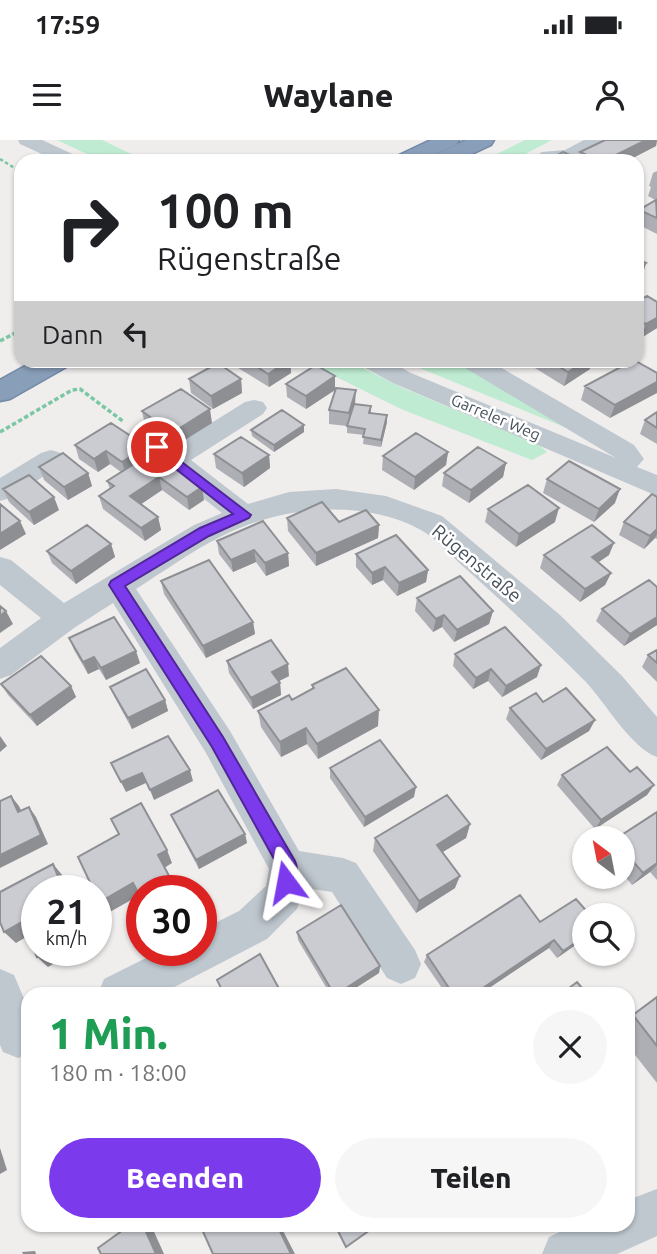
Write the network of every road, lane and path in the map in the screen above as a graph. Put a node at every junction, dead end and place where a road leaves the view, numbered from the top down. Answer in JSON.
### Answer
{"nodes":[{"id":1,"x":27,"y":140,"type":"edge"},
{"id":2,"x":448,"y":140,"type":"edge"},
{"id":3,"x":483,"y":140,"type":"edge"},
{"id":4,"x":598,"y":140,"type":"edge"},
{"id":5,"x":57,"y":154,"type":"edge"},
{"id":6,"x":419,"y":154,"type":"edge"},
{"id":7,"x":454,"y":154,"type":"edge"},
{"id":8,"x":571,"y":154,"type":"edge"},
{"id":9,"x":44,"y":368,"type":"edge"},
{"id":10,"x":384,"y":368,"type":"edge"},
{"id":11,"x":483,"y":368,"type":"edge"},
{"id":12,"x":0,"y":392,"type":"edge"},
{"id":13,"x":254,"y":408,"type":"dead end"},
{"id":14,"x":0,"y":432,"type":"edge"},
{"id":15,"x":141,"y":436,"type":"joint"},
{"id":16,"x":51,"y":458,"type":"edge"},
{"id":17,"x":173,"y":460,"type":"junction"},
{"id":18,"x":624,"y":471,"type":"junction"},
{"id":19,"x":657,"y":486,"type":"edge"},
{"id":20,"x":0,"y":491,"type":"edge"},
{"id":21,"x":244,"y":515,"type":"junction"},
{"id":22,"x":0,"y":568,"type":"edge"},
{"id":23,"x":117,"y":585,"type":"junction"},
{"id":24,"x":63,"y":619,"type":"junction"},
{"id":25,"x":0,"y":666,"type":"edge"},
{"id":26,"x":657,"y":742,"type":"edge"},
{"id":27,"x":288,"y":867,"type":"junction"},
{"id":28,"x":401,"y":964,"type":"dead end"},
{"id":29,"x":133,"y":987,"type":"edge"},
{"id":30,"x":0,"y":989,"type":"edge"},
{"id":31,"x":15,"y":1038,"type":"edge"},
{"id":32,"x":657,"y":1212,"type":"edge"},
{"id":33,"x":635,"y":1221,"type":"edge"},
{"id":34,"x":611,"y":1232,"type":"edge"},
{"id":35,"x":566,"y":1254,"type":"edge"}],
"edges":[{"from":1,"to":5,"type":"street"},
{"from":2,"to":6,"type":"highway"},
{"from":3,"to":7,"type":"highway"},
{"from":4,"to":8,"type":"street"},
{"from":9,"to":12,"type":"highway"},
{"from":10,"to":18,"type":"street","name":"Garreler Weg"},
{"from":11,"to":18,"type":"street","name":"Garreler Weg"},
{"from":13,"to":17,"type":"street"},
{"from":14,"to":15,"type":"path"},
{"from":15,"to":17,"type":"street"},
{"from":16,"to":20,"type":"street"},
{"from":17,"to":21,"type":"street"},
{"from":18,"to":19,"type":"street","name":"Garreler Weg"},
{"from":21,"to":23,"type":"street","name":"Rügenstraße"},
{"from":21,"to":26,"type":"street","name":"Rügenstraße"},
{"from":22,"to":24,"type":"street"},
{"from":23,"to":24,"type":"street","name":"Rügenstraße"},
{"from":23,"to":27,"type":"street"},
{"from":24,"to":25,"type":"street","name":"Rügenstraße"},
{"from":27,"to":28,"type":"street"},
{"from":27,"to":29,"type":"street"},
{"from":30,"to":31,"type":"street"},
{"from":32,"to":33,"type":"street"},
{"from":34,"to":35,"type":"street"}]}
